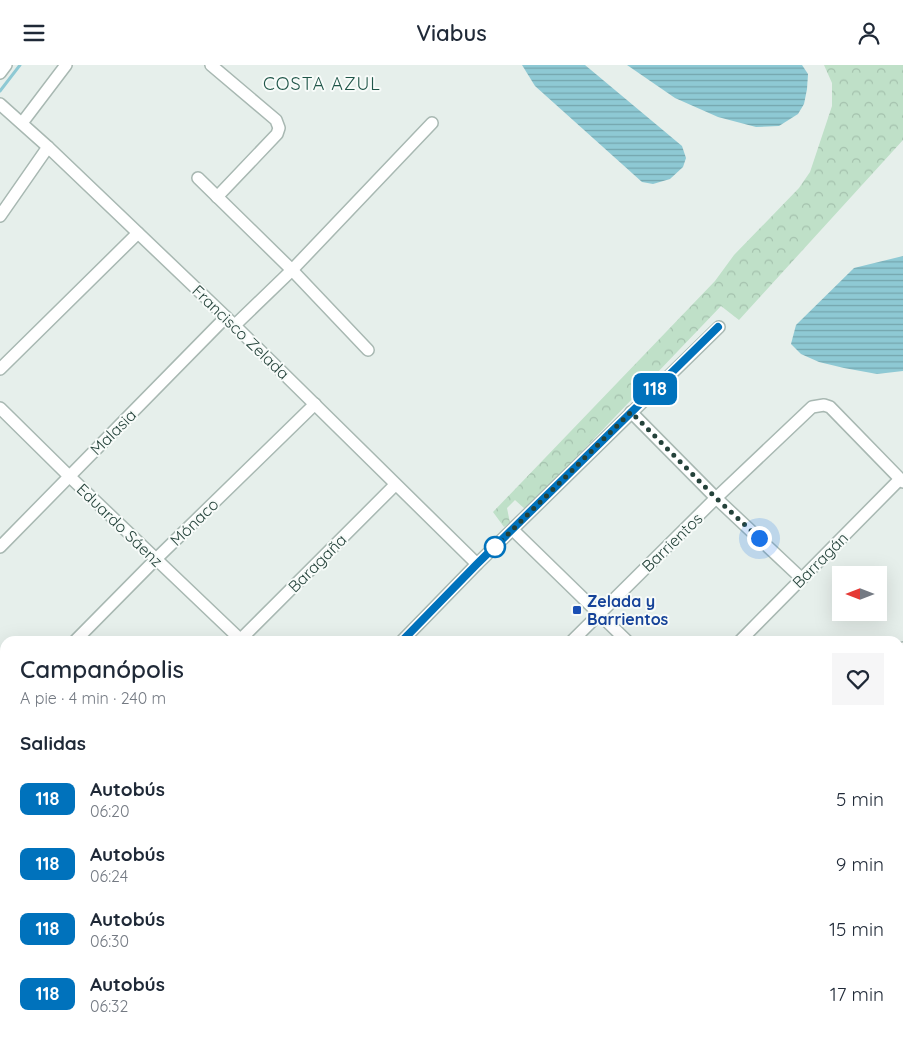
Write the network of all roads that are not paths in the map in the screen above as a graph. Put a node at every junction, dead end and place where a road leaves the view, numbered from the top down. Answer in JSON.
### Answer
{"nodes":[{"id":1,"x":6,"y":65,"type":"edge"},
{"id":2,"x":66,"y":65,"type":"edge"},
{"id":3,"x":211,"y":65,"type":"edge"},
{"id":4,"x":0,"y":73,"type":"edge"},
{"id":5,"x":0,"y":104,"type":"edge"},
{"id":6,"x":22,"y":123,"type":"junction"},
{"id":7,"x":432,"y":123,"type":"dead end"},
{"id":8,"x":48,"y":147,"type":"junction"},
{"id":9,"x":198,"y":177,"type":"dead end"},
{"id":10,"x":217,"y":197,"type":"junction"},
{"id":11,"x":0,"y":216,"type":"edge"},
{"id":12,"x":138,"y":233,"type":"junction"},
{"id":13,"x":292,"y":270,"type":"junction"},
{"id":14,"x":226,"y":317,"type":"junction"},
{"id":15,"x":235,"y":325,"type":"junction"},
{"id":16,"x":718,"y":327,"type":"dead end"},
{"id":17,"x":368,"y":350,"type":"dead end"},
{"id":18,"x":0,"y":369,"type":"edge"},
{"id":19,"x":315,"y":403,"type":"junction"},
{"id":20,"x":0,"y":407,"type":"edge"},
{"id":21,"x":631,"y":412,"type":"junction"},
{"id":22,"x":69,"y":477,"type":"junction"},
{"id":23,"x":902,"y":480,"type":"edge"},
{"id":24,"x":395,"y":485,"type":"junction"},
{"id":25,"x":716,"y":498,"type":"junction"},
{"id":26,"x":512,"y":530,"type":"junction"},
{"id":27,"x":0,"y":547,"type":"edge"},
{"id":28,"x":156,"y":559,"type":"junction"},
{"id":29,"x":477,"y":564,"type":"junction"},
{"id":30,"x":801,"y":578,"type":"junction"},
{"id":31,"x":598,"y":614,"type":"junction"},
{"id":32,"x":80,"y":636,"type":"edge"},
{"id":33,"x":235,"y":636,"type":"edge"},
{"id":34,"x":245,"y":636,"type":"edge"},
{"id":35,"x":407,"y":636,"type":"edge"},
{"id":36,"x":577,"y":636,"type":"edge"},
{"id":37,"x":622,"y":636,"type":"edge"},
{"id":38,"x":745,"y":636,"type":"edge"}],
"edges":[{"from":1,"to":4,"type":"street"},
{"from":2,"to":6,"type":"street"},
{"from":3,"to":10,"type":"street"},
{"from":5,"to":6,"type":"street","name":"Francisco Zelada"},
{"from":6,"to":8,"type":"street","name":"Francisco Zelada"},
{"from":7,"to":13,"type":"street"},
{"from":8,"to":11,"type":"street"},
{"from":8,"to":12,"type":"street","name":"Francisco Zelada"},
{"from":9,"to":10,"type":"street"},
{"from":10,"to":13,"type":"street"},
{"from":12,"to":14,"type":"street","name":"Francisco Zelada"},
{"from":12,"to":18,"type":"street"},
{"from":13,"to":15,"type":"street"},
{"from":13,"to":17,"type":"street"},
{"from":14,"to":15,"type":"street","name":"Francisco Zelada"},
{"from":14,"to":22,"type":"street","name":"Malasia"},
{"from":15,"to":19,"type":"street","name":"Francisco Zelada"},
{"from":16,"to":21,"type":"street"},
{"from":19,"to":24,"type":"street","name":"Francisco Zelada"},
{"from":19,"to":28,"type":"street","name":"Mónaco"},
{"from":20,"to":22,"type":"street","name":"Eduardo Sáenz"},
{"from":21,"to":25,"type":"street"},
{"from":21,"to":26,"type":"street"},
{"from":22,"to":27,"type":"street","name":"Malasia"},
{"from":22,"to":28,"type":"street","name":"Eduardo Sáenz"},
{"from":23,"to":25,"type":"street","name":"Barrientos"},
{"from":23,"to":30,"type":"street","name":"Barragán"},
{"from":24,"to":29,"type":"street","name":"Francisco Zelada"},
{"from":24,"to":34,"type":"street","name":"Baragaña"},
{"from":25,"to":30,"type":"street"},
{"from":25,"to":31,"type":"street","name":"Barrientos"},
{"from":26,"to":29,"type":"street"},
{"from":26,"to":31,"type":"street"},
{"from":28,"to":32,"type":"street","name":"Mónaco"},
{"from":28,"to":33,"type":"street","name":"Eduardo Sáenz"},
{"from":29,"to":35,"type":"street"},
{"from":30,"to":38,"type":"street","name":"Barragán"},
{"from":31,"to":36,"type":"street","name":"Barrientos"},
{"from":31,"to":37,"type":"street"}]}
